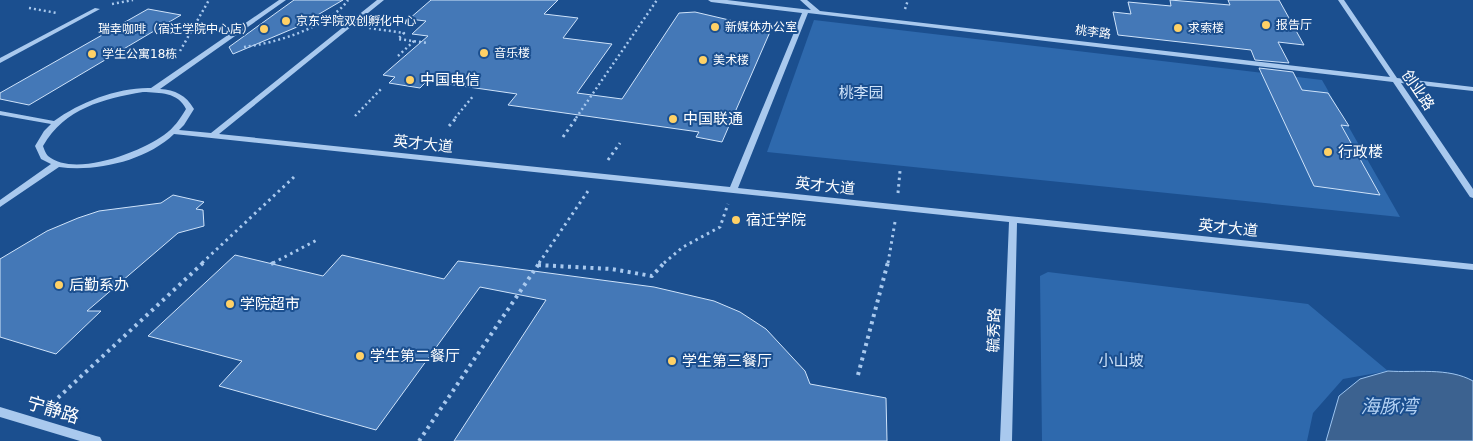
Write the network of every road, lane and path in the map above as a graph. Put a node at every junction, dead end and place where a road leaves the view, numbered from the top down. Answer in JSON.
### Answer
{"nodes":[{"id":1,"x":133,"y":0,"type":"edge"},
{"id":2,"x":210,"y":0,"type":"edge"},
{"id":3,"x":283,"y":0,"type":"edge"},
{"id":4,"x":348,"y":0,"type":"edge"},
{"id":5,"x":381,"y":0,"type":"edge"},
{"id":6,"x":657,"y":0,"type":"edge"},
{"id":7,"x":711,"y":0,"type":"edge"},
{"id":8,"x":803,"y":0,"type":"edge"},
{"id":9,"x":1341,"y":0,"type":"edge"},
{"id":10,"x":97,"y":9,"type":"joint"},
{"id":11,"x":806,"y":11,"type":"junction"},
{"id":12,"x":819,"y":13,"type":"junction"},
{"id":13,"x":349,"y":26,"type":"junction"},
{"id":14,"x":414,"y":41,"type":"junction"},
{"id":15,"x":428,"y":43,"type":"dead end"},
{"id":16,"x":215,"y":47,"type":"junction"},
{"id":17,"x":398,"y":56,"type":"dead end"},
{"id":18,"x":0,"y":61,"type":"edge"},
{"id":19,"x":180,"y":71,"type":"junction"},
{"id":20,"x":1394,"y":80,"type":"junction"},
{"id":21,"x":382,"y":88,"type":"dead end"},
{"id":22,"x":1473,"y":89,"type":"edge"},
{"id":23,"x":152,"y":90,"type":"junction"},
{"id":24,"x":474,"y":95,"type":"dead end"},
{"id":25,"x":0,"y":113,"type":"edge"},
{"id":26,"x":354,"y":116,"type":"dead end"},
{"id":27,"x":55,"y":124,"type":"junction"},
{"id":28,"x":449,"y":126,"type":"dead end"},
{"id":29,"x":175,"y":132,"type":"junction"},
{"id":30,"x":212,"y":136,"type":"junction"},
{"id":31,"x":563,"y":137,"type":"dead end"},
{"id":32,"x":620,"y":143,"type":"dead end"},
{"id":33,"x":57,"y":164,"type":"junction"},
{"id":34,"x":900,"y":171,"type":"dead end"},
{"id":35,"x":598,"y":176,"type":"junction"},
{"id":36,"x":294,"y":177,"type":"dead end"},
{"id":37,"x":733,"y":190,"type":"junction"},
{"id":38,"x":1473,"y":195,"type":"edge"},
{"id":39,"x":0,"y":204,"type":"edge"},
{"id":40,"x":896,"y":207,"type":"junction"},
{"id":41,"x":1013,"y":219,"type":"junction"},
{"id":42,"x":317,"y":240,"type":"dead end"},
{"id":43,"x":271,"y":264,"type":"dead end"},
{"id":44,"x":538,"y":265,"type":"junction"},
{"id":45,"x":1473,"y":267,"type":"edge"},
{"id":46,"x":858,"y":375,"type":"dead end"},
{"id":47,"x":0,"y":412,"type":"edge"},
{"id":48,"x":32,"y":422,"type":"junction"},
{"id":49,"x":96,"y":441,"type":"edge"},
{"id":50,"x":419,"y":441,"type":"edge"},
{"id":51,"x":1006,"y":441,"type":"edge"}],
"edges":[{"from":1,"to":10,"type":"path"},
{"from":2,"to":19,"type":"path"},
{"from":3,"to":16,"type":"lane"},
{"from":4,"to":16,"type":"path"},
{"from":5,"to":13,"type":"lane"},
{"from":6,"to":31,"type":"path"},
{"from":7,"to":11,"type":"lane","name":"桃李路"},
{"from":8,"to":12,"type":"lane"},
{"from":9,"to":20,"type":"lane","name":"创业路"},
{"from":10,"to":18,"type":"lane"},
{"from":11,"to":12,"type":"lane","name":"桃李路"},
{"from":11,"to":37,"type":"lane"},
{"from":12,"to":20,"type":"lane","name":"桃李路"},
{"from":13,"to":14,"type":"path"},
{"from":13,"to":30,"type":"lane"},
{"from":14,"to":15,"type":"path"},
{"from":14,"to":17,"type":"path"},
{"from":16,"to":19,"type":"lane"},
{"from":19,"to":23,"type":"lane"},
{"from":20,"to":22,"type":"lane","name":"桃李路"},
{"from":20,"to":38,"type":"lane","name":"创业路"},
{"from":21,"to":26,"type":"path"},
{"from":23,"to":27,"type":"lane"},
{"from":23,"to":29,"type":"lane"},
{"from":24,"to":28,"type":"path"},
{"from":25,"to":27,"type":"lane"},
{"from":27,"to":33,"type":"lane"},
{"from":29,"to":30,"type":"lane","name":"英才大道"},
{"from":29,"to":33,"type":"lane"},
{"from":30,"to":35,"type":"lane","name":"英才大道"},
{"from":32,"to":35,"type":"path"},
{"from":33,"to":39,"type":"lane"},
{"from":34,"to":40,"type":"path"},
{"from":35,"to":37,"type":"lane","name":"英才大道"},
{"from":35,"to":44,"type":"path"},
{"from":36,"to":48,"type":"path"},
{"from":37,"to":40,"type":"lane","name":"英才大道"},
{"from":37,"to":44,"type":"path"},
{"from":40,"to":41,"type":"lane","name":"英才大道"},
{"from":40,"to":46,"type":"path"},
{"from":41,"to":45,"type":"lane","name":"英才大道"},
{"from":41,"to":51,"type":"lane","name":"毓秀路"},
{"from":42,"to":43,"type":"path"},
{"from":44,"to":50,"type":"path"},
{"from":47,"to":48,"type":"lane","name":"宁静路"},
{"from":48,"to":49,"type":"lane","name":"宁静路"}]}
